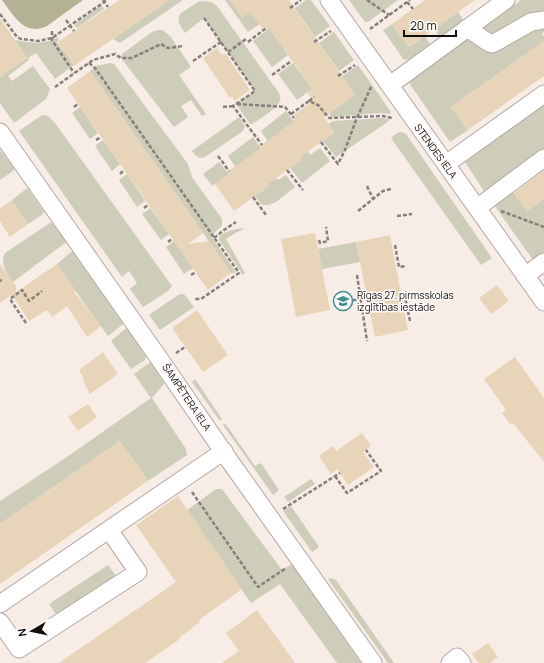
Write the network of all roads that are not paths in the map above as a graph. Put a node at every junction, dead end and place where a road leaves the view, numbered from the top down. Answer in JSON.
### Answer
{"nodes":[{"id":1,"x":329,"y":0,"type":"edge"},
{"id":2,"x":506,"y":0,"type":"edge"},
{"id":3,"x":544,"y":20,"type":"edge"},
{"id":4,"x":467,"y":28,"type":"junction"},
{"id":5,"x":390,"y":85,"type":"junction"},
{"id":6,"x":544,"y":94,"type":"edge"},
{"id":7,"x":0,"y":132,"type":"edge"},
{"id":8,"x":544,"y":158,"type":"edge"},
{"id":9,"x":446,"y":164,"type":"junction"},
{"id":10,"x":477,"y":208,"type":"junction"},
{"id":11,"x":544,"y":262,"type":"edge"},
{"id":12,"x":525,"y":276,"type":"junction"},
{"id":13,"x":544,"y":302,"type":"edge"},
{"id":14,"x":224,"y":451,"type":"junction"},
{"id":15,"x":109,"y":530,"type":"junction"},
{"id":16,"x":0,"y":604,"type":"edge"},
{"id":17,"x":0,"y":622,"type":"edge"},
{"id":18,"x":373,"y":663,"type":"edge"},
{"id":19,"x":450,"y":663,"type":"edge"},
{"id":20,"x":462,"y":663,"type":"edge"}],
"edges":[{"from":1,"to":5,"type":"street","name":"STENDES IELA"},
{"from":2,"to":4,"type":"street"},
{"from":3,"to":4,"type":"street"},
{"from":4,"to":5,"type":"street"},
{"from":5,"to":9,"type":"street","name":"STENDES IELA"},
{"from":6,"to":9,"type":"street"},
{"from":7,"to":14,"type":"street","name":"ŠAMPĒTERA IELA"},
{"from":8,"to":10,"type":"street"},
{"from":9,"to":10,"type":"street","name":"STENDES IELA"},
{"from":10,"to":12,"type":"street","name":"STENDES IELA"},
{"from":11,"to":12,"type":"street"},
{"from":12,"to":13,"type":"street","name":"STENDES IELA"},
{"from":14,"to":15,"type":"street"},
{"from":14,"to":18,"type":"street","name":"ŠAMPĒTERA IELA"},
{"from":15,"to":16,"type":"street"},
{"from":15,"to":17,"type":"street"},
{"from":19,"to":20,"type":"street"}]}
